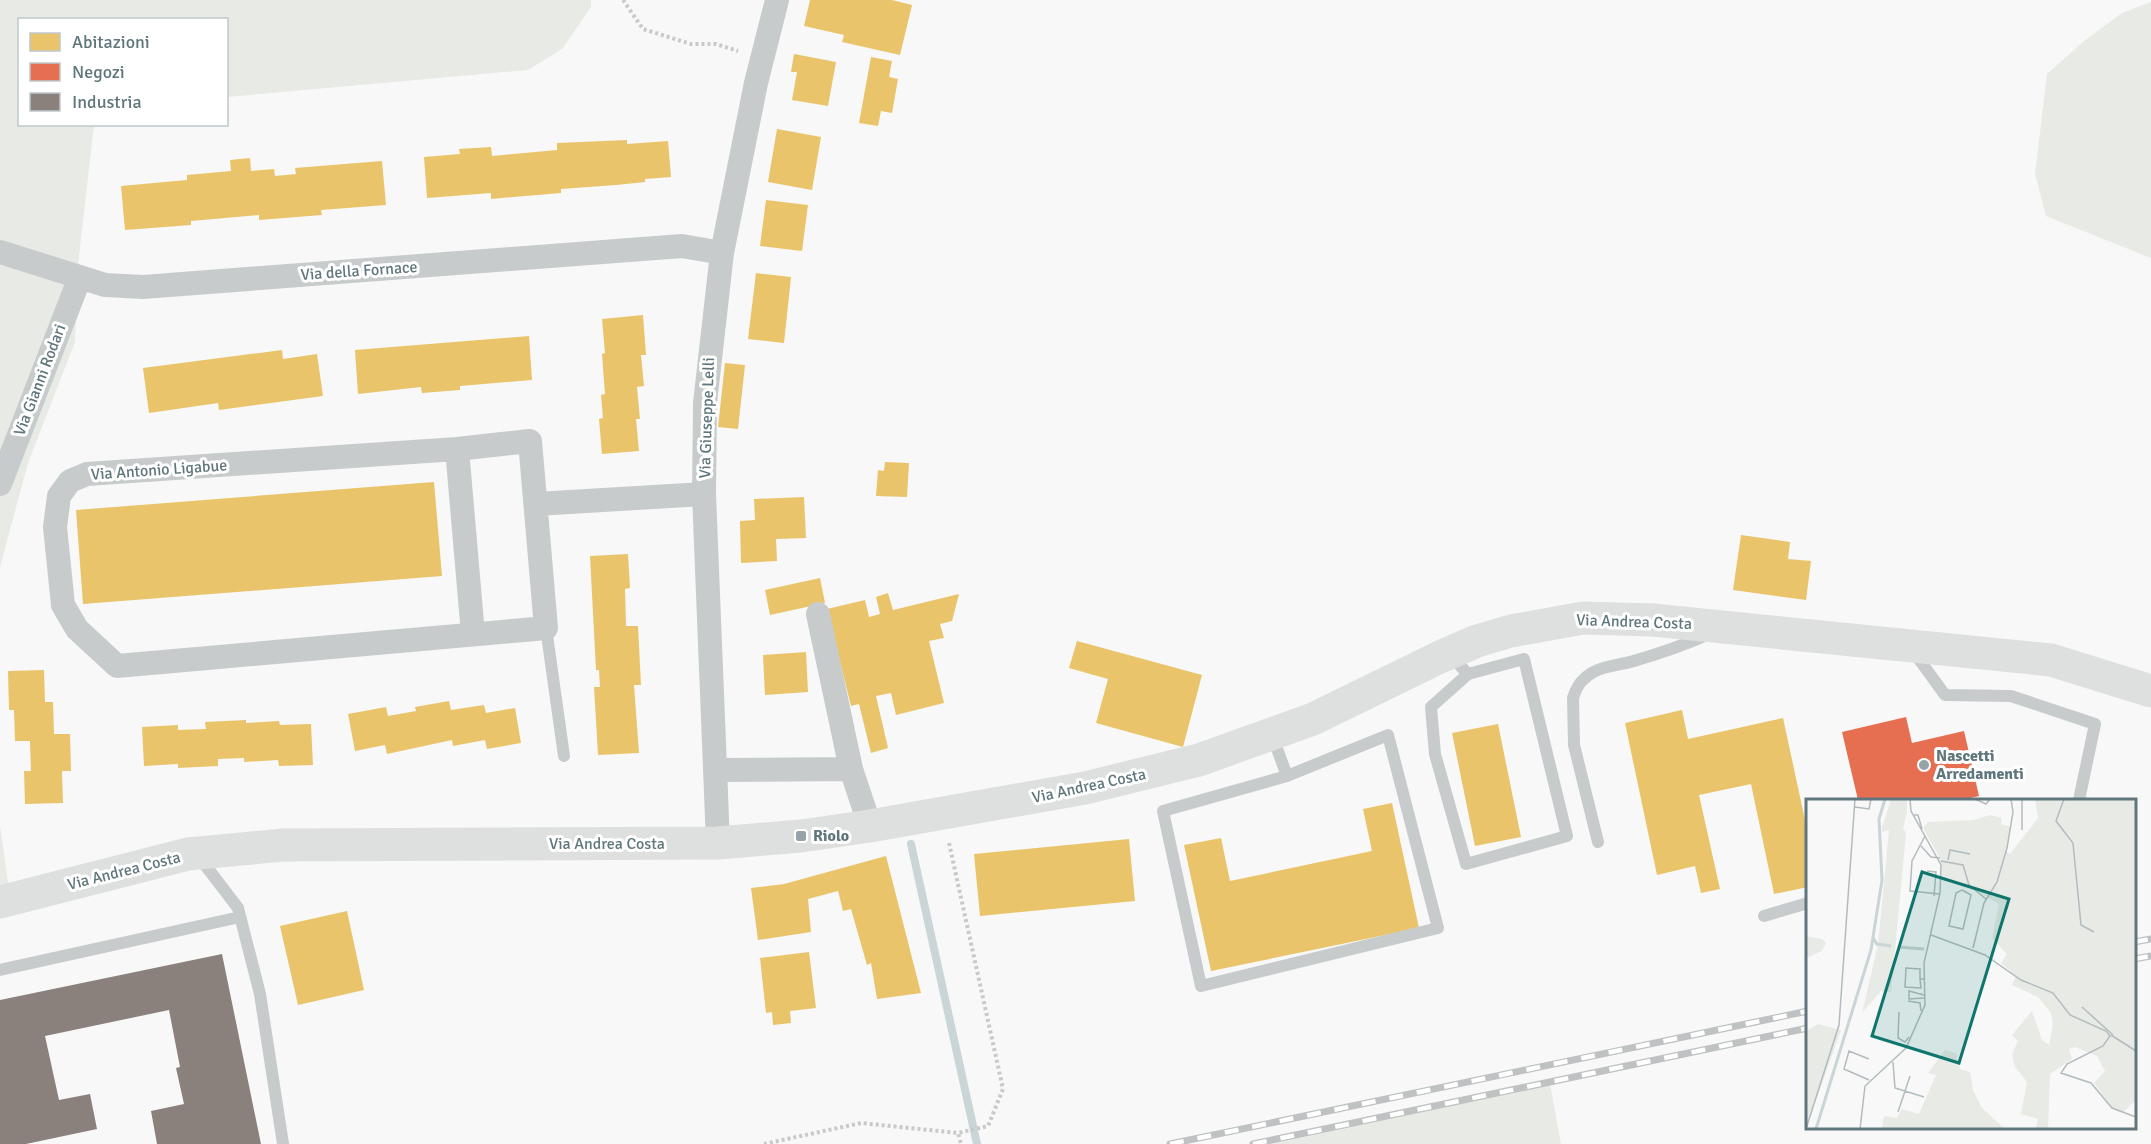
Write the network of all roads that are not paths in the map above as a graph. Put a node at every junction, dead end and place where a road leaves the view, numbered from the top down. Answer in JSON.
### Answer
{"nodes":[{"id":1,"x":777,"y":0,"type":"edge"},
{"id":2,"x":0,"y":252,"type":"edge"},
{"id":3,"x":722,"y":253,"type":"junction"},
{"id":4,"x":80,"y":277,"type":"junction"},
{"id":5,"x":457,"y":449,"type":"junction"},
{"id":6,"x":0,"y":484,"type":"edge"},
{"id":7,"x":704,"y":494,"type":"junction"},
{"id":8,"x":536,"y":504,"type":"junction"},
{"id":9,"x":818,"y":614,"type":"dead end"},
{"id":10,"x":1728,"y":627,"type":"junction"},
{"id":11,"x":546,"y":628,"type":"junction"},
{"id":12,"x":473,"y":634,"type":"junction"},
{"id":13,"x":1909,"y":645,"type":"junction"},
{"id":14,"x":1458,"y":664,"type":"junction"},
{"id":15,"x":2151,"y":691,"type":"edge"},
{"id":16,"x":1271,"y":734,"type":"junction"},
{"id":17,"x":564,"y":756,"type":"dead end"},
{"id":18,"x":851,"y":769,"type":"junction"},
{"id":19,"x":715,"y":770,"type":"junction"},
{"id":20,"x":1287,"y":776,"type":"junction"},
{"id":21,"x":2079,"y":799,"type":"edge"},
{"id":22,"x":870,"y":826,"type":"junction"},
{"id":23,"x":1598,"y":842,"type":"dead end"},
{"id":24,"x":718,"y":843,"type":"junction"},
{"id":25,"x":197,"y":854,"type":"junction"},
{"id":26,"x":0,"y":902,"type":"edge"},
{"id":27,"x":1806,"y":904,"type":"edge"},
{"id":28,"x":1764,"y":916,"type":"dead end"},
{"id":29,"x":240,"y":917,"type":"junction"},
{"id":30,"x":0,"y":970,"type":"edge"},
{"id":31,"x":283,"y":1144,"type":"edge"}],
"edges":[{"from":1,"to":3,"type":"street","name":"Via Giuseppe Lelli"},
{"from":2,"to":4,"type":"street","name":"Via della Fornace"},
{"from":3,"to":4,"type":"street","name":"Via della Fornace"},
{"from":3,"to":7,"type":"street","name":"Via Giuseppe Lelli"},
{"from":4,"to":6,"type":"street","name":"Via Gianni Rodari"},
{"from":5,"to":8,"type":"street","name":"Via Antonio Ligabue"},
{"from":5,"to":12,"type":"street"},
{"from":5,"to":12,"type":"street","name":"Via Antonio Ligabue"},
{"from":7,"to":8,"type":"street"},
{"from":7,"to":19,"type":"street","name":"Via Giuseppe Lelli"},
{"from":8,"to":11,"type":"street","name":"Via Antonio Ligabue"},
{"from":9,"to":18,"type":"street"},
{"from":10,"to":13,"type":"main road","name":"Via Andrea Costa"},
{"from":10,"to":14,"type":"main road","name":"Via Andrea Costa"},
{"from":10,"to":23,"type":"lane"},
{"from":11,"to":12,"type":"street","name":"Via Antonio Ligabue"},
{"from":11,"to":17,"type":"lane"},
{"from":13,"to":15,"type":"main road","name":"Via Andrea Costa"},
{"from":13,"to":21,"type":"lane"},
{"from":14,"to":14,"type":"lane"},
{"from":14,"to":16,"type":"main road","name":"Via Andrea Costa"},
{"from":16,"to":20,"type":"lane"},
{"from":16,"to":22,"type":"main road","name":"Via Andrea Costa"},
{"from":18,"to":19,"type":"street"},
{"from":18,"to":22,"type":"street"},
{"from":19,"to":24,"type":"street","name":"Via Giuseppe Lelli"},
{"from":20,"to":20,"type":"lane"},
{"from":22,"to":24,"type":"main road","name":"Via Andrea Costa"},
{"from":24,"to":25,"type":"main road","name":"Via Andrea Costa"},
{"from":25,"to":26,"type":"main road","name":"Via Andrea Costa"},
{"from":25,"to":29,"type":"lane"},
{"from":27,"to":28,"type":"lane"},
{"from":29,"to":30,"type":"lane"},
{"from":29,"to":31,"type":"lane"}]}
